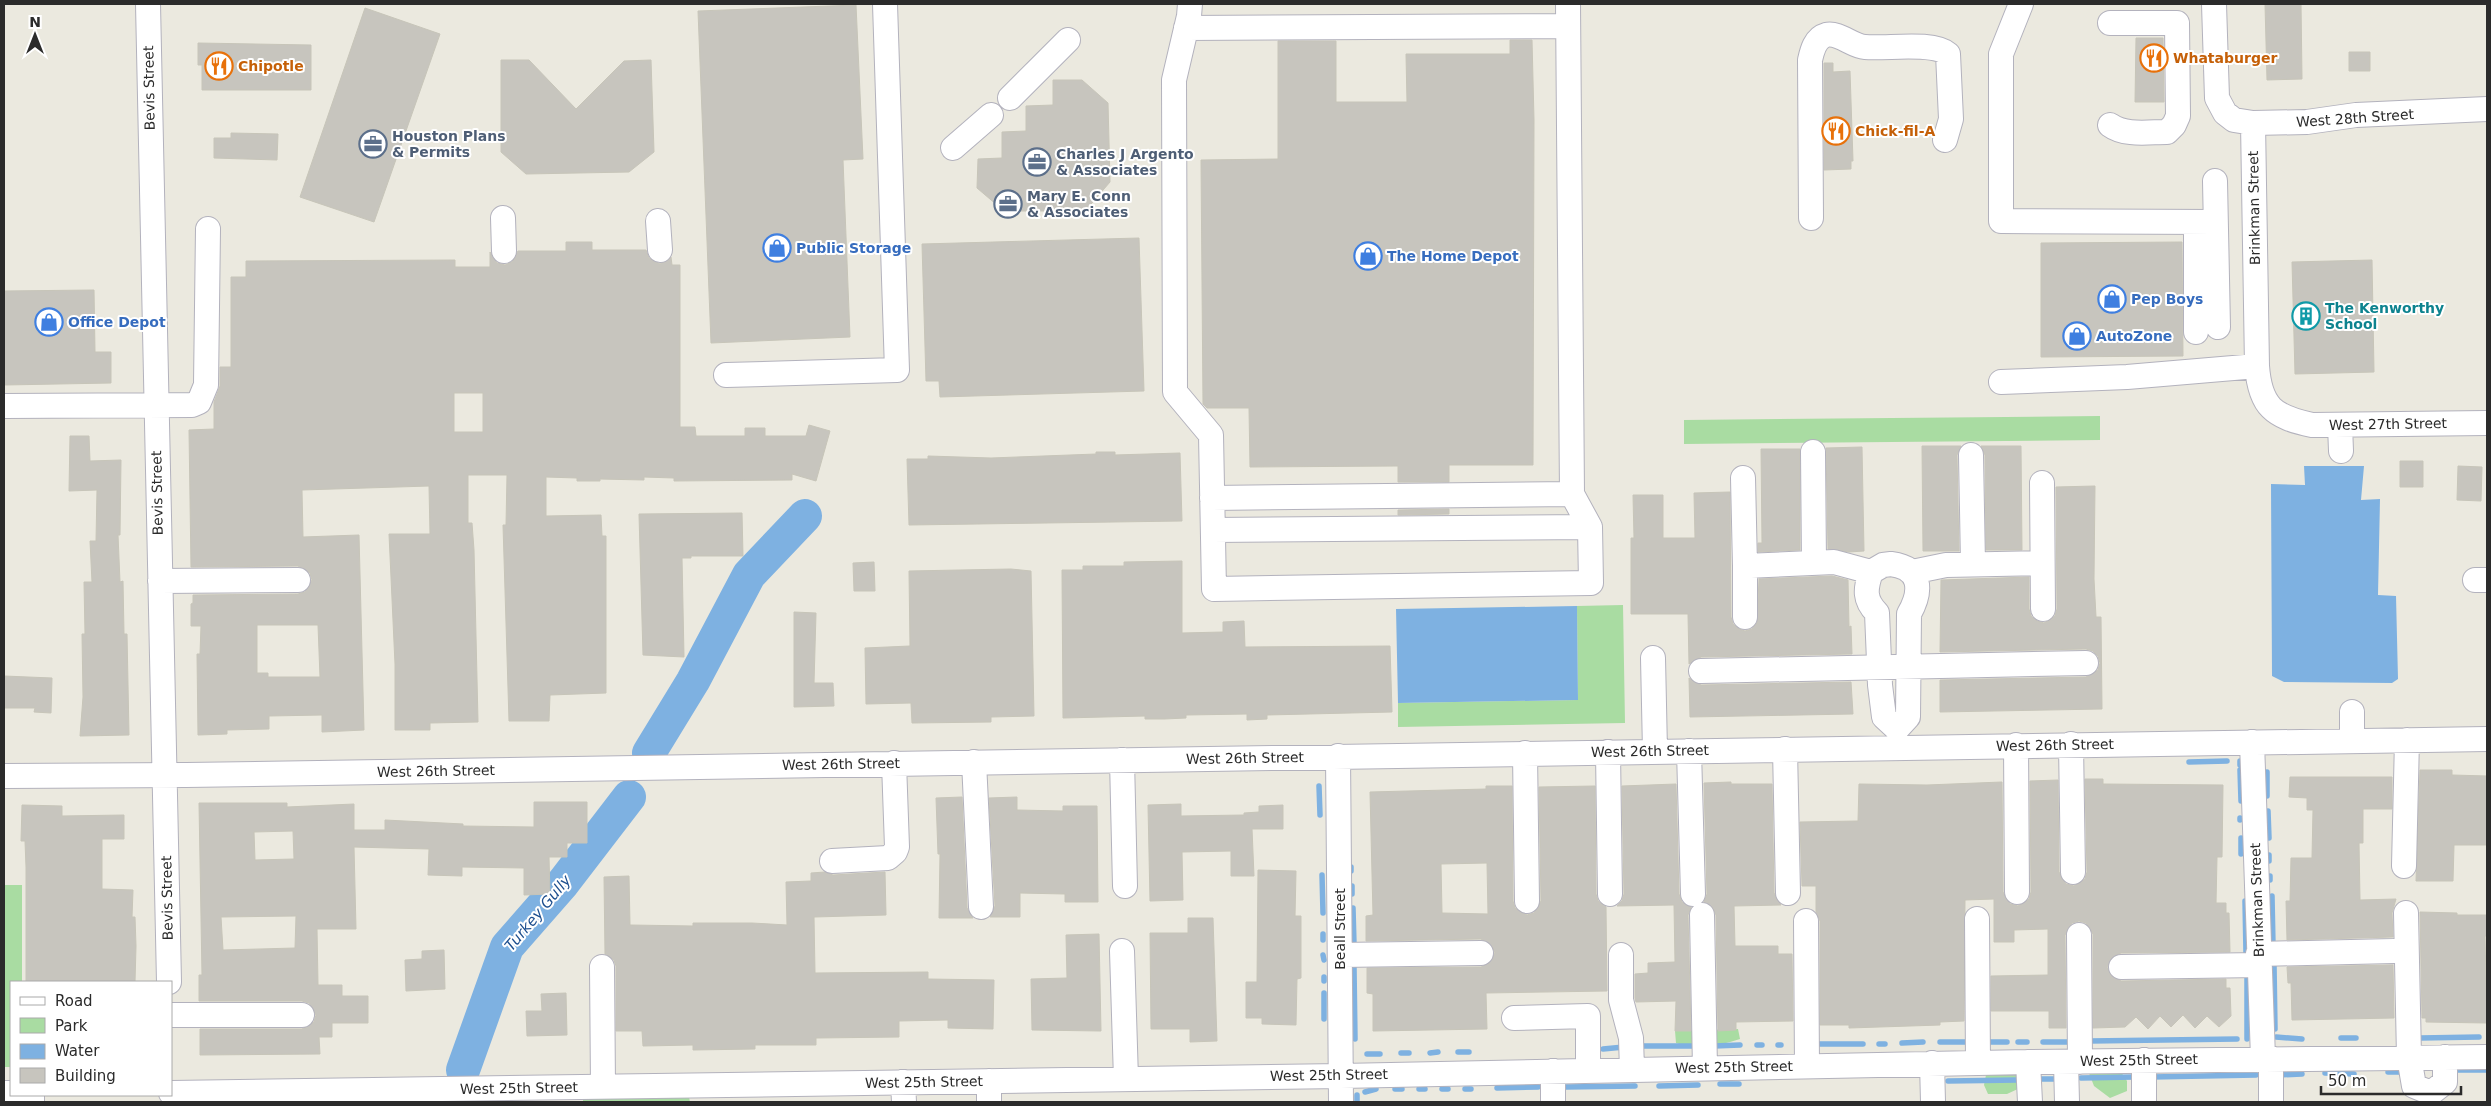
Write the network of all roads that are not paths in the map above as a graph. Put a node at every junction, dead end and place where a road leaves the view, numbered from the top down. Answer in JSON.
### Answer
{"nodes":[{"id":1,"x":148,"y":4,"type":"edge"},
{"id":2,"x":885,"y":4,"type":"edge"},
{"id":3,"x":1190,"y":4,"type":"edge"},
{"id":4,"x":2021,"y":4,"type":"edge"},
{"id":5,"x":2214,"y":4,"type":"edge"},
{"id":6,"x":1568,"y":15,"type":"edge"},
{"id":7,"x":2110,"y":23,"type":"dead end"},
{"id":8,"x":1186,"y":28,"type":"junction"},
{"id":9,"x":1068,"y":40,"type":"dead end"},
{"id":10,"x":1010,"y":98,"type":"dead end"},
{"id":11,"x":2487,"y":110,"type":"edge"},
{"id":12,"x":991,"y":115,"type":"dead end"},
{"id":13,"x":2253,"y":123,"type":"junction"},
{"id":14,"x":2110,"y":125,"type":"dead end"},
{"id":15,"x":1948,"y":130,"type":"dead end"},
{"id":16,"x":953,"y":148,"type":"dead end"},
{"id":17,"x":2215,"y":181,"type":"dead end"},
{"id":18,"x":503,"y":218,"type":"dead end"},
{"id":19,"x":1811,"y":218,"type":"dead end"},
{"id":20,"x":658,"y":220,"type":"dead end"},
{"id":21,"x":2206,"y":222,"type":"junction"},
{"id":22,"x":208,"y":229,"type":"dead end"},
{"id":23,"x":660,"y":250,"type":"dead end"},
{"id":24,"x":504,"y":251,"type":"dead end"},
{"id":25,"x":2207,"y":330,"type":"dead end"},
{"id":26,"x":2257,"y":366,"type":"junction"},
{"id":27,"x":726,"y":375,"type":"dead end"},
{"id":28,"x":2001,"y":382,"type":"dead end"},
{"id":29,"x":155,"y":405,"type":"junction"},
{"id":30,"x":4,"y":406,"type":"edge"},
{"id":31,"x":2290,"y":420,"type":"joint"},
{"id":32,"x":2487,"y":423,"type":"edge"},
{"id":33,"x":2340,"y":425,"type":"junction"},
{"id":34,"x":2341,"y":451,"type":"dead end"},
{"id":35,"x":1813,"y":452,"type":"dead end"},
{"id":36,"x":1971,"y":455,"type":"dead end"},
{"id":37,"x":1743,"y":478,"type":"dead end"},
{"id":38,"x":2042,"y":482,"type":"dead end"},
{"id":39,"x":1572,"y":494,"type":"junction"},
{"id":40,"x":1212,"y":498,"type":"junction"},
{"id":41,"x":1590,"y":527,"type":"junction"},
{"id":42,"x":1213,"y":530,"type":"junction"},
{"id":43,"x":1814,"y":563,"type":"junction"},
{"id":44,"x":2042,"y":563,"type":"junction"},
{"id":45,"x":1973,"y":564,"type":"junction"},
{"id":46,"x":1745,"y":566,"type":"junction"},
{"id":47,"x":1871,"y":572,"type":"junction"},
{"id":48,"x":1912,"y":572,"type":"junction"},
{"id":49,"x":298,"y":580,"type":"dead end"},
{"id":50,"x":160,"y":581,"type":"junction"},
{"id":51,"x":2043,"y":609,"type":"dead end"},
{"id":52,"x":1745,"y":617,"type":"dead end"},
{"id":53,"x":1653,"y":658,"type":"dead end"},
{"id":54,"x":2086,"y":663,"type":"dead end"},
{"id":55,"x":1879,"y":667,"type":"junction"},
{"id":56,"x":1908,"y":667,"type":"junction"},
{"id":57,"x":1701,"y":671,"type":"dead end"},
{"id":58,"x":1882,"y":703,"type":"junction"},
{"id":59,"x":1909,"y":703,"type":"junction"},
{"id":60,"x":2352,"y":712,"type":"dead end"},
{"id":61,"x":1897,"y":738,"type":"junction"},
{"id":62,"x":2487,"y":739,"type":"edge"},
{"id":63,"x":2352,"y":740,"type":"junction"},
{"id":64,"x":2407,"y":740,"type":"junction"},
{"id":65,"x":2252,"y":742,"type":"junction"},
{"id":66,"x":2071,"y":744,"type":"junction"},
{"id":67,"x":2016,"y":745,"type":"junction"},
{"id":68,"x":1785,"y":749,"type":"junction"},
{"id":69,"x":1655,"y":751,"type":"junction"},
{"id":70,"x":1689,"y":751,"type":"junction"},
{"id":71,"x":1608,"y":752,"type":"junction"},
{"id":72,"x":1525,"y":753,"type":"junction"},
{"id":73,"x":1338,"y":756,"type":"junction"},
{"id":74,"x":1122,"y":760,"type":"junction"},
{"id":75,"x":974,"y":762,"type":"junction"},
{"id":76,"x":894,"y":764,"type":"junction"},
{"id":77,"x":4,"y":776,"type":"edge"},
{"id":78,"x":165,"y":776,"type":"junction"},
{"id":79,"x":832,"y":861,"type":"dead end"},
{"id":80,"x":2404,"y":866,"type":"dead end"},
{"id":81,"x":2073,"y":872,"type":"dead end"},
{"id":82,"x":1125,"y":886,"type":"dead end"},
{"id":83,"x":2017,"y":892,"type":"dead end"},
{"id":84,"x":1788,"y":893,"type":"dead end"},
{"id":85,"x":1610,"y":894,"type":"dead end"},
{"id":86,"x":1527,"y":901,"type":"dead end"},
{"id":87,"x":981,"y":907,"type":"dead end"},
{"id":88,"x":2406,"y":912,"type":"dead end"},
{"id":89,"x":1977,"y":919,"type":"dead end"},
{"id":90,"x":1806,"y":921,"type":"dead end"},
{"id":91,"x":2079,"y":935,"type":"dead end"},
{"id":92,"x":1122,"y":951,"type":"dead end"},
{"id":93,"x":2394,"y":951,"type":"dead end"},
{"id":94,"x":1480,"y":953,"type":"dead end"},
{"id":95,"x":1340,"y":955,"type":"junction"},
{"id":96,"x":1621,"y":956,"type":"dead end"},
{"id":97,"x":2258,"y":960,"type":"junction"},
{"id":98,"x":602,"y":967,"type":"dead end"},
{"id":99,"x":2121,"y":967,"type":"dead end"},
{"id":100,"x":169,"y":981,"type":"edge"},
{"id":101,"x":172,"y":1015,"type":"edge"},
{"id":102,"x":302,"y":1015,"type":"dead end"},
{"id":103,"x":1514,"y":1018,"type":"dead end"},
{"id":104,"x":2409,"y":1057,"type":"junction"},
{"id":105,"x":2445,"y":1057,"type":"junction"},
{"id":106,"x":2487,"y":1057,"type":"edge"},
{"id":107,"x":2267,"y":1058,"type":"junction"},
{"id":108,"x":2144,"y":1060,"type":"junction"},
{"id":109,"x":1978,"y":1062,"type":"junction"},
{"id":110,"x":2028,"y":1062,"type":"junction"},
{"id":111,"x":2073,"y":1062,"type":"junction"},
{"id":112,"x":1932,"y":1064,"type":"junction"},
{"id":113,"x":1807,"y":1066,"type":"junction"},
{"id":114,"x":1706,"y":1068,"type":"junction"},
{"id":115,"x":1632,"y":1070,"type":"junction"},
{"id":116,"x":1553,"y":1071,"type":"junction"},
{"id":117,"x":1588,"y":1071,"type":"junction"},
{"id":118,"x":1341,"y":1076,"type":"junction"},
{"id":119,"x":1126,"y":1079,"type":"junction"},
{"id":120,"x":603,"y":1086,"type":"junction"},
{"id":121,"x":989,"y":1091,"type":"edge"},
{"id":122,"x":903,"y":1092,"type":"edge"},
{"id":123,"x":172,"y":1093,"type":"edge"},
{"id":124,"x":723,"y":1093,"type":"edge"},
{"id":125,"x":766,"y":1093,"type":"edge"},
{"id":126,"x":512,"y":1095,"type":"edge"},
{"id":127,"x":337,"y":1096,"type":"edge"},
{"id":128,"x":395,"y":1096,"type":"edge"},
{"id":129,"x":172,"y":1102,"type":"edge"},
{"id":130,"x":1341,"y":1102,"type":"edge"},
{"id":131,"x":1553,"y":1102,"type":"edge"},
{"id":132,"x":1933,"y":1102,"type":"edge"},
{"id":133,"x":2030,"y":1102,"type":"edge"},
{"id":134,"x":2067,"y":1102,"type":"edge"},
{"id":135,"x":2144,"y":1102,"type":"edge"},
{"id":136,"x":2271,"y":1102,"type":"edge"}],
"edges":[{"from":1,"to":29,"type":"street","name":"Bevis Street"},
{"from":2,"to":27,"type":"street"},
{"from":3,"to":8,"type":"street"},
{"from":4,"to":21,"type":"street"},
{"from":5,"to":13,"type":"street"},
{"from":6,"to":8,"type":"street"},
{"from":6,"to":39,"type":"street"},
{"from":7,"to":14,"type":"street"},
{"from":8,"to":40,"type":"street"},
{"from":9,"to":10,"type":"street"},
{"from":11,"to":13,"type":"street","name":"West 28th Street"},
{"from":12,"to":16,"type":"street"},
{"from":13,"to":26,"type":"street","name":"Brinkman Street"},
{"from":15,"to":19,"type":"street"},
{"from":17,"to":21,"type":"street"},
{"from":18,"to":24,"type":"street"},
{"from":20,"to":23,"type":"street"},
{"from":21,"to":25,"type":"street"},
{"from":22,"to":29,"type":"street"},
{"from":26,"to":28,"type":"street"},
{"from":26,"to":31,"type":"street","name":"Brinkman Street"},
{"from":29,"to":30,"type":"street"},
{"from":29,"to":50,"type":"street","name":"Bevis Street"},
{"from":31,"to":33,"type":"street","name":"West 27th Street"},
{"from":32,"to":33,"type":"street","name":"West 27th Street"},
{"from":33,"to":34,"type":"street"},
{"from":35,"to":43,"type":"street"},
{"from":36,"to":45,"type":"street"},
{"from":37,"to":46,"type":"street"},
{"from":38,"to":44,"type":"street"},
{"from":39,"to":40,"type":"street"},
{"from":39,"to":41,"type":"street"},
{"from":40,"to":42,"type":"street"},
{"from":41,"to":42,"type":"street"},
{"from":41,"to":42,"type":"street"},
{"from":43,"to":46,"type":"street"},
{"from":43,"to":47,"type":"street"},
{"from":44,"to":45,"type":"street"},
{"from":44,"to":51,"type":"street"},
{"from":45,"to":48,"type":"street"},
{"from":46,"to":52,"type":"street"},
{"from":47,"to":48,"type":"street"},
{"from":47,"to":55,"type":"street"},
{"from":48,"to":56,"type":"street"},
{"from":49,"to":50,"type":"street"},
{"from":50,"to":78,"type":"street","name":"Bevis Street"},
{"from":53,"to":69,"type":"street"},
{"from":54,"to":56,"type":"street"},
{"from":55,"to":56,"type":"street"},
{"from":55,"to":57,"type":"street"},
{"from":55,"to":58,"type":"street"},
{"from":56,"to":59,"type":"street"},
{"from":58,"to":59,"type":"street"},
{"from":58,"to":61,"type":"street"},
{"from":59,"to":61,"type":"street"},
{"from":60,"to":63,"type":"street"},
{"from":61,"to":67,"type":"street","name":"West 26th Street"},
{"from":61,"to":68,"type":"street","name":"West 26th Street"},
{"from":62,"to":64,"type":"street","name":"West 26th Street"},
{"from":63,"to":64,"type":"street","name":"West 26th Street"},
{"from":63,"to":65,"type":"street","name":"West 26th Street"},
{"from":64,"to":80,"type":"street"},
{"from":65,"to":66,"type":"street","name":"West 26th Street"},
{"from":65,"to":97,"type":"street","name":"Brinkman Street"},
{"from":66,"to":67,"type":"street","name":"West 26th Street"},
{"from":66,"to":81,"type":"street"},
{"from":67,"to":83,"type":"street"},
{"from":68,"to":70,"type":"street","name":"West 26th Street"},
{"from":68,"to":84,"type":"street"},
{"from":69,"to":70,"type":"street","name":"West 26th Street"},
{"from":69,"to":71,"type":"street","name":"West 26th Street"},
{"from":70,"to":114,"type":"street"},
{"from":71,"to":72,"type":"street","name":"West 26th Street"},
{"from":71,"to":85,"type":"street"},
{"from":72,"to":73,"type":"street","name":"West 26th Street"},
{"from":72,"to":86,"type":"street"},
{"from":73,"to":74,"type":"street","name":"West 26th Street"},
{"from":73,"to":95,"type":"street","name":"Beall Street"},
{"from":74,"to":75,"type":"street","name":"West 26th Street"},
{"from":74,"to":82,"type":"street"},
{"from":75,"to":76,"type":"street","name":"West 26th Street"},
{"from":75,"to":87,"type":"street"},
{"from":76,"to":78,"type":"street","name":"West 26th Street"},
{"from":76,"to":79,"type":"street"},
{"from":77,"to":78,"type":"street","name":"West 26th Street"},
{"from":78,"to":100,"type":"street","name":"Bevis Street"},
{"from":88,"to":104,"type":"street"},
{"from":89,"to":109,"type":"street"},
{"from":90,"to":113,"type":"street"},
{"from":91,"to":111,"type":"street"},
{"from":92,"to":119,"type":"street"},
{"from":93,"to":97,"type":"street"},
{"from":94,"to":95,"type":"street"},
{"from":95,"to":118,"type":"street","name":"Beall Street"},
{"from":96,"to":115,"type":"street"},
{"from":97,"to":99,"type":"street"},
{"from":97,"to":107,"type":"street","name":"Brinkman Street"},
{"from":98,"to":120,"type":"street"},
{"from":101,"to":102,"type":"street"},
{"from":103,"to":117,"type":"street"},
{"from":104,"to":105,"type":"street","name":"West 25th Street"},
{"from":104,"to":105,"type":"street"},
{"from":104,"to":107,"type":"street","name":"West 25th Street"},
{"from":105,"to":106,"type":"street","name":"West 25th Street"},
{"from":107,"to":108,"type":"street","name":"West 25th Street"},
{"from":107,"to":136,"type":"street","name":"Brinkman Street"},
{"from":108,"to":111,"type":"street","name":"West 25th Street"},
{"from":108,"to":135,"type":"street"},
{"from":109,"to":110,"type":"street","name":"West 25th Street"},
{"from":109,"to":112,"type":"street","name":"West 25th Street"},
{"from":110,"to":111,"type":"street","name":"West 25th Street"},
{"from":110,"to":133,"type":"street"},
{"from":111,"to":134,"type":"street"},
{"from":112,"to":113,"type":"street","name":"West 25th Street"},
{"from":112,"to":132,"type":"street"},
{"from":113,"to":114,"type":"street","name":"West 25th Street"},
{"from":114,"to":115,"type":"street","name":"West 25th Street"},
{"from":115,"to":117,"type":"street","name":"West 25th Street"},
{"from":116,"to":117,"type":"street","name":"West 25th Street"},
{"from":116,"to":118,"type":"street","name":"West 25th Street"},
{"from":116,"to":131,"type":"street"},
{"from":118,"to":119,"type":"street","name":"West 25th Street"},
{"from":118,"to":130,"type":"street","name":"Beall Street"},
{"from":119,"to":121,"type":"street","name":"West 25th Street"},
{"from":120,"to":124,"type":"street","name":"West 25th Street"},
{"from":120,"to":126,"type":"street","name":"West 25th Street"},
{"from":121,"to":122,"type":"street","name":"West 25th Street"},
{"from":122,"to":125,"type":"street","name":"West 25th Street"},
{"from":123,"to":127,"type":"street","name":"West 25th Street"},
{"from":123,"to":129,"type":"street"},
{"from":124,"to":125,"type":"street","name":"West 25th Street"},
{"from":126,"to":128,"type":"street","name":"West 25th Street"},
{"from":127,"to":128,"type":"street","name":"West 25th Street"}]}
